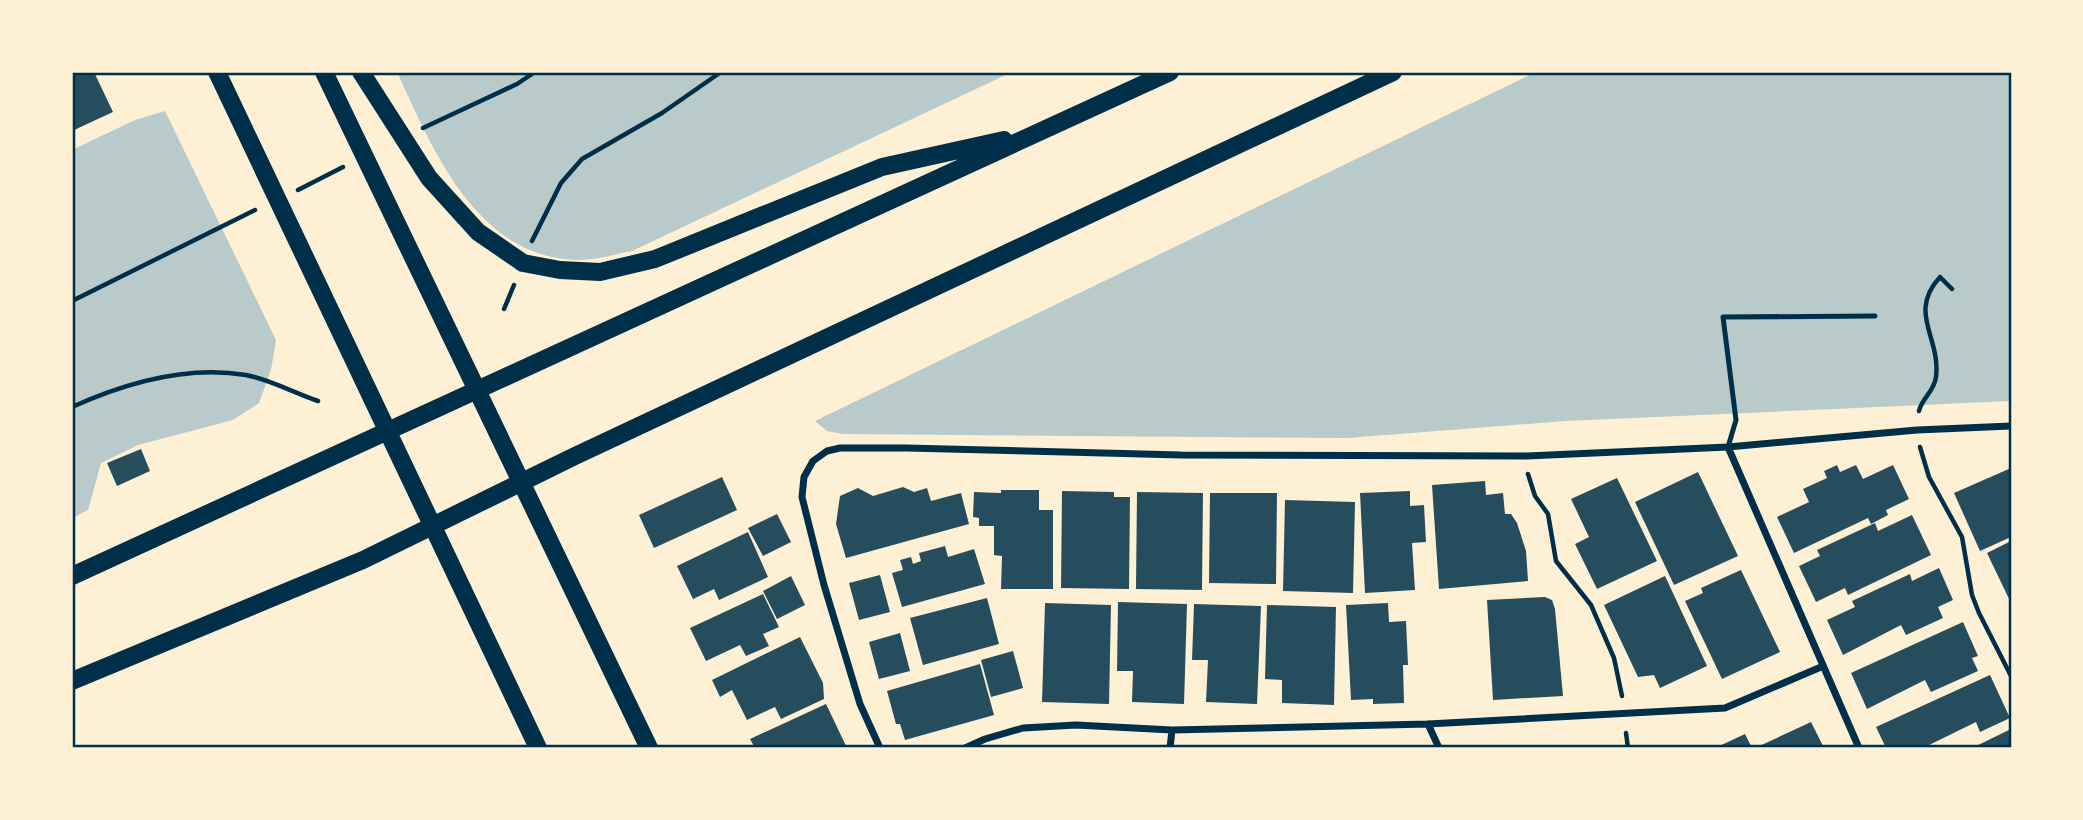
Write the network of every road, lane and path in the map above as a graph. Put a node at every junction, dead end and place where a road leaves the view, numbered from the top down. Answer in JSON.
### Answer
{"nodes":[{"id":1,"x":216,"y":72,"type":"edge"},
{"id":2,"x":324,"y":72,"type":"edge"},
{"id":3,"x":361,"y":72,"type":"edge"},
{"id":4,"x":535,"y":72,"type":"edge"},
{"id":5,"x":721,"y":72,"type":"edge"},
{"id":6,"x":1170,"y":72,"type":"edge"},
{"id":7,"x":1393,"y":72,"type":"edge"},
{"id":8,"x":416,"y":132,"type":"dead end"},
{"id":9,"x":1034,"y":134,"type":"junction"},
{"id":10,"x":344,"y":167,"type":"dead end"},
{"id":11,"x":296,"y":190,"type":"dead end"},
{"id":12,"x":261,"y":208,"type":"dead end"},
{"id":13,"x":530,"y":246,"type":"dead end"},
{"id":14,"x":516,"y":281,"type":"dead end"},
{"id":15,"x":1952,"y":289,"type":"dead end"},
{"id":16,"x":72,"y":301,"type":"edge"},
{"id":17,"x":504,"y":309,"type":"dead end"},
{"id":18,"x":1875,"y":316,"type":"dead end"},
{"id":19,"x":475,"y":390,"type":"junction"},
{"id":20,"x":318,"y":401,"type":"dead end"},
{"id":21,"x":72,"y":407,"type":"edge"},
{"id":22,"x":2011,"y":426,"type":"edge"},
{"id":23,"x":387,"y":430,"type":"junction"},
{"id":24,"x":1917,"y":430,"type":"junction"},
{"id":25,"x":1728,"y":447,"type":"junction"},
{"id":26,"x":1527,"y":456,"type":"junction"},
{"id":27,"x":520,"y":482,"type":"junction"},
{"id":28,"x":434,"y":526,"type":"junction"},
{"id":29,"x":72,"y":576,"type":"edge"},
{"id":30,"x":1821,"y":667,"type":"junction"},
{"id":31,"x":2011,"y":676,"type":"edge"},
{"id":32,"x":72,"y":681,"type":"edge"},
{"id":33,"x":1624,"y":714,"type":"junction"},
{"id":34,"x":1428,"y":724,"type":"junction"},
{"id":35,"x":1172,"y":730,"type":"junction"},
{"id":36,"x":538,"y":748,"type":"edge"},
{"id":37,"x":649,"y":748,"type":"edge"},
{"id":38,"x":880,"y":748,"type":"edge"},
{"id":39,"x":965,"y":748,"type":"edge"},
{"id":40,"x":1170,"y":748,"type":"edge"},
{"id":41,"x":1439,"y":748,"type":"edge"},
{"id":42,"x":1628,"y":748,"type":"edge"},
{"id":43,"x":1859,"y":748,"type":"edge"}],
"edges":[{"from":1,"to":23,"type":"main road"},
{"from":2,"to":19,"type":"main road"},
{"from":3,"to":9,"type":"main road"},
{"from":4,"to":8,"type":"path"},
{"from":5,"to":13,"type":"path"},
{"from":6,"to":9,"type":"main road"},
{"from":7,"to":27,"type":"main road"},
{"from":9,"to":19,"type":"main road"},
{"from":10,"to":11,"type":"path"},
{"from":12,"to":16,"type":"path"},
{"from":14,"to":17,"type":"path"},
{"from":15,"to":24,"type":"path"},
{"from":18,"to":25,"type":"lane"},
{"from":19,"to":23,"type":"main road"},
{"from":19,"to":27,"type":"main road"},
{"from":20,"to":21,"type":"path"},
{"from":22,"to":24,"type":"street"},
{"from":23,"to":28,"type":"main road"},
{"from":23,"to":29,"type":"main road"},
{"from":24,"to":25,"type":"street"},
{"from":24,"to":31,"type":"path"},
{"from":25,"to":26,"type":"street"},
{"from":25,"to":30,"type":"street"},
{"from":26,"to":33,"type":"path"},
{"from":26,"to":38,"type":"street"},
{"from":27,"to":28,"type":"main road"},
{"from":27,"to":37,"type":"main road"},
{"from":28,"to":32,"type":"main road"},
{"from":28,"to":36,"type":"main road"},
{"from":30,"to":33,"type":"street"},
{"from":30,"to":43,"type":"street"},
{"from":33,"to":34,"type":"street"},
{"from":33,"to":42,"type":"path"},
{"from":34,"to":35,"type":"street"},
{"from":34,"to":41,"type":"street"},
{"from":35,"to":39,"type":"street"},
{"from":35,"to":40,"type":"street"}]}
